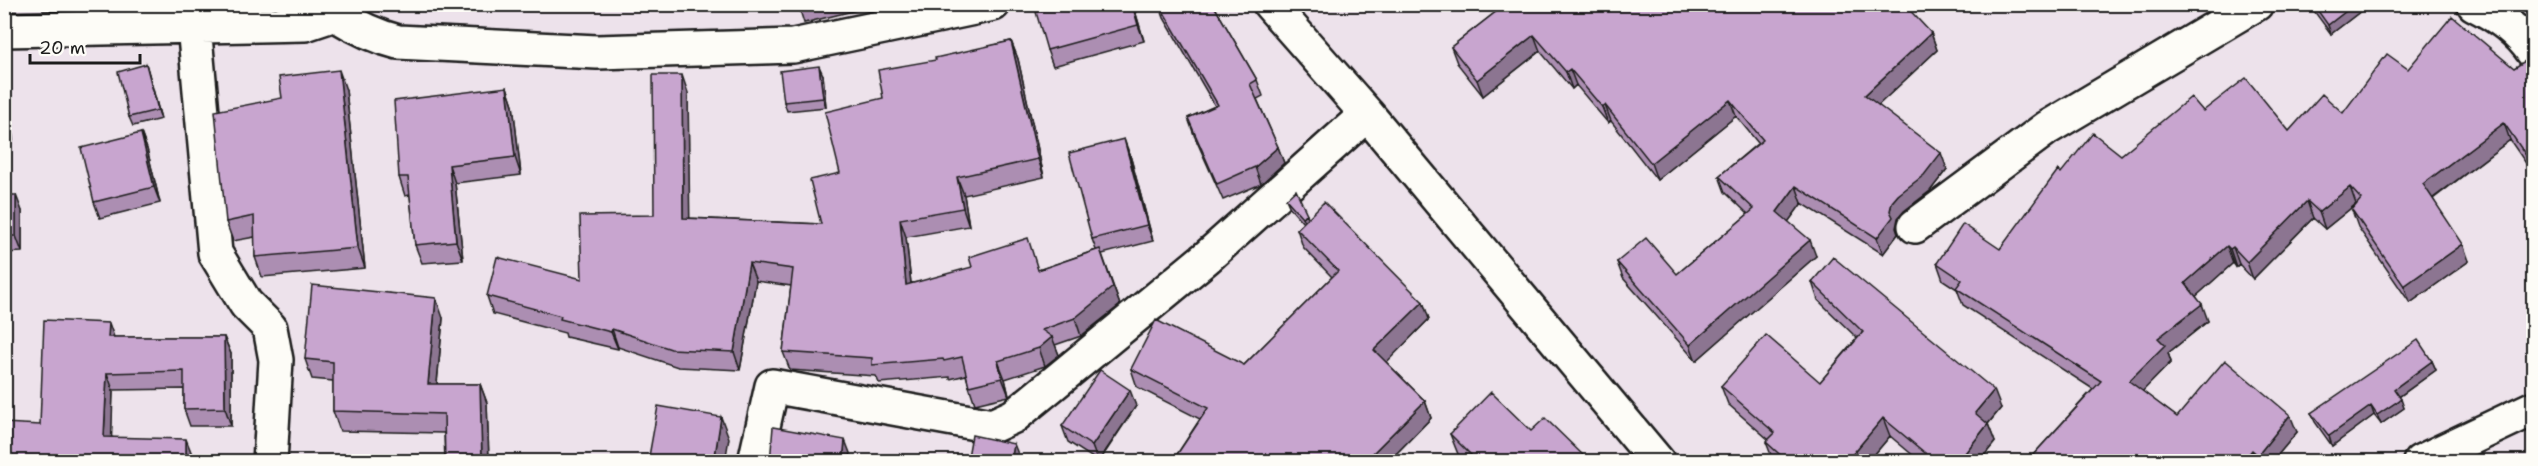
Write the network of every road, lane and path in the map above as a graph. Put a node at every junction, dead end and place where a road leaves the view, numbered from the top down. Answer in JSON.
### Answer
{"nodes":[{"id":1,"x":993,"y":4,"type":"edge"},
{"id":2,"x":1270,"y":4,"type":"edge"},
{"id":3,"x":2256,"y":4,"type":"edge"},
{"id":4,"x":2474,"y":4,"type":"edge"},
{"id":5,"x":192,"y":15,"type":"edge"},
{"id":6,"x":4,"y":30,"type":"edge"},
{"id":7,"x":2534,"y":52,"type":"edge"},
{"id":8,"x":1367,"y":114,"type":"junction"},
{"id":9,"x":1915,"y":226,"type":"dead end"},
{"id":10,"x":2534,"y":408,"type":"edge"},
{"id":11,"x":1646,"y":457,"type":"edge"},
{"id":12,"x":270,"y":462,"type":"edge"},
{"id":13,"x":755,"y":462,"type":"edge"},
{"id":14,"x":2420,"y":462,"type":"edge"}],
"edges":[{"from":1,"to":5,"type":"street"},
{"from":2,"to":8,"type":"street"},
{"from":3,"to":9,"type":"street"},
{"from":4,"to":7,"type":"street"},
{"from":5,"to":6,"type":"street"},
{"from":5,"to":12,"type":"street"},
{"from":8,"to":11,"type":"street"},
{"from":8,"to":13,"type":"street"},
{"from":10,"to":14,"type":"street"}]}
